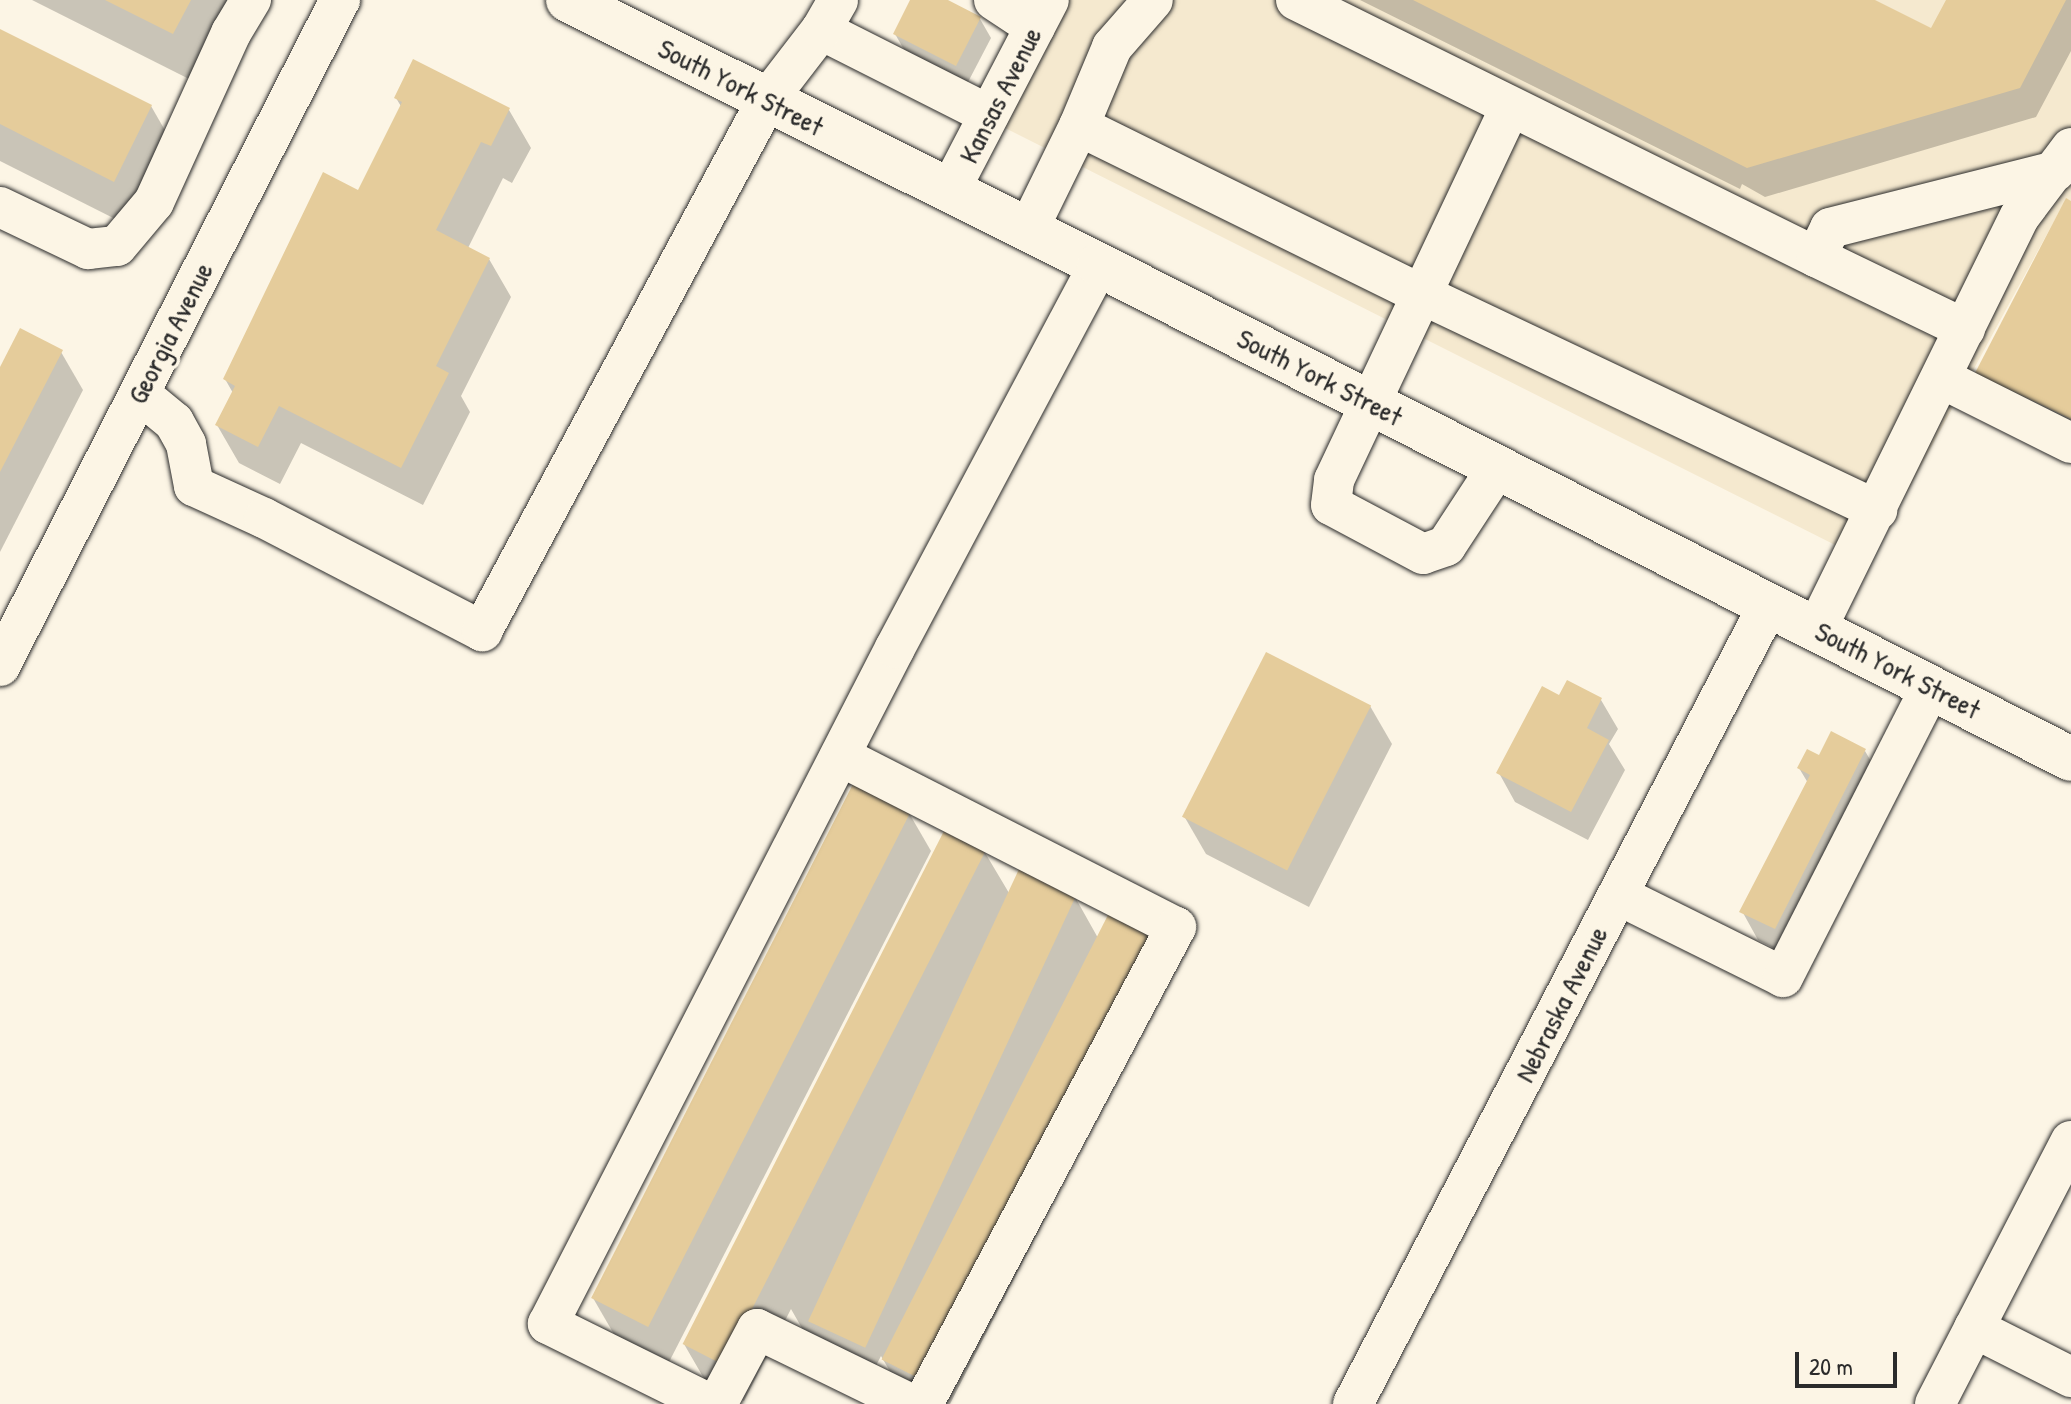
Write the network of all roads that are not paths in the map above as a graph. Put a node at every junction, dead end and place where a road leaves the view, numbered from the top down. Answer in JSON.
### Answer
{"nodes":[{"id":1,"x":251,"y":0,"type":"edge"},
{"id":2,"x":340,"y":0,"type":"edge"},
{"id":3,"x":568,"y":0,"type":"edge"},
{"id":4,"x":994,"y":0,"type":"edge"},
{"id":5,"x":1153,"y":0,"type":"edge"},
{"id":6,"x":1296,"y":0,"type":"edge"},
{"id":7,"x":1042,"y":14,"type":"edge"},
{"id":8,"x":829,"y":15,"type":"edge"},
{"id":9,"x":767,"y":100,"type":"junction"},
{"id":10,"x":1510,"y":107,"type":"junction"},
{"id":11,"x":989,"y":115,"type":"junction"},
{"id":12,"x":1079,"y":126,"type":"junction"},
{"id":13,"x":2064,"y":159,"type":"edge"},
{"id":14,"x":950,"y":190,"type":"junction"},
{"id":15,"x":0,"y":207,"type":"edge"},
{"id":16,"x":1028,"y":230,"type":"junction"},
{"id":17,"x":1816,"y":257,"type":"junction"},
{"id":18,"x":1099,"y":265,"type":"junction"},
{"id":19,"x":1421,"y":294,"type":"junction"},
{"id":20,"x":1965,"y":329,"type":"junction"},
{"id":21,"x":1941,"y":378,"type":"junction"},
{"id":22,"x":140,"y":394,"type":"junction"},
{"id":23,"x":1370,"y":403,"type":"junction"},
{"id":24,"x":2071,"y":443,"type":"edge"},
{"id":25,"x":1497,"y":468,"type":"junction"},
{"id":26,"x":1877,"y":510,"type":"junction"},
{"id":27,"x":1769,"y":604,"type":"junction"},
{"id":28,"x":1817,"y":628,"type":"junction"},
{"id":29,"x":0,"y":666,"type":"edge"},
{"id":30,"x":1931,"y":687,"type":"junction"},
{"id":31,"x":840,"y":756,"type":"junction"},
{"id":32,"x":2071,"y":759,"type":"edge"},
{"id":33,"x":1618,"y":895,"type":"junction"},
{"id":34,"x":2071,"y":1141,"type":"edge"},
{"id":35,"x":1974,"y":1328,"type":"junction"},
{"id":36,"x":2071,"y":1377,"type":"edge"},
{"id":37,"x":710,"y":1404,"type":"edge"},
{"id":38,"x":717,"y":1404,"type":"edge"},
{"id":39,"x":911,"y":1404,"type":"edge"},
{"id":40,"x":923,"y":1404,"type":"edge"},
{"id":41,"x":1353,"y":1404,"type":"edge"},
{"id":42,"x":1935,"y":1404,"type":"edge"}],
"edges":[{"from":1,"to":15,"type":"street"},
{"from":2,"to":22,"type":"street","name":"Georgia Avenue"},
{"from":3,"to":9,"type":"main road","name":"South York Street"},
{"from":4,"to":7,"type":"street"},
{"from":5,"to":12,"type":"street"},
{"from":6,"to":10,"type":"street"},
{"from":7,"to":11,"type":"street","name":"Kansas Avenue"},
{"from":8,"to":9,"type":"street"},
{"from":8,"to":11,"type":"street"},
{"from":9,"to":14,"type":"main road","name":"South York Street"},
{"from":9,"to":22,"type":"street"},
{"from":10,"to":17,"type":"street"},
{"from":10,"to":19,"type":"street"},
{"from":11,"to":14,"type":"street","name":"Kansas Avenue"},
{"from":12,"to":16,"type":"street"},
{"from":12,"to":19,"type":"street"},
{"from":13,"to":17,"type":"street"},
{"from":13,"to":20,"type":"street"},
{"from":14,"to":16,"type":"main road","name":"South York Street"},
{"from":16,"to":18,"type":"main road","name":"South York Street"},
{"from":17,"to":20,"type":"street"},
{"from":18,"to":23,"type":"main road","name":"South York Street"},
{"from":18,"to":31,"type":"street"},
{"from":19,"to":23,"type":"street"},
{"from":19,"to":26,"type":"street"},
{"from":20,"to":21,"type":"street"},
{"from":21,"to":24,"type":"street"},
{"from":21,"to":26,"type":"street"},
{"from":22,"to":29,"type":"street","name":"Georgia Avenue"},
{"from":23,"to":25,"type":"main road","name":"South York Street"},
{"from":23,"to":25,"type":"street"},
{"from":25,"to":27,"type":"main road","name":"South York Street"},
{"from":26,"to":28,"type":"street"},
{"from":27,"to":28,"type":"main road","name":"South York Street"},
{"from":27,"to":33,"type":"street","name":"Nebraska Avenue"},
{"from":28,"to":30,"type":"main road","name":"South York Street"},
{"from":30,"to":32,"type":"main road","name":"South York Street"},
{"from":30,"to":33,"type":"street"},
{"from":31,"to":37,"type":"street"},
{"from":31,"to":40,"type":"street"},
{"from":33,"to":41,"type":"street","name":"Nebraska Avenue"},
{"from":34,"to":35,"type":"street"},
{"from":35,"to":36,"type":"street"},
{"from":35,"to":42,"type":"street"},
{"from":38,"to":39,"type":"street"}]}
